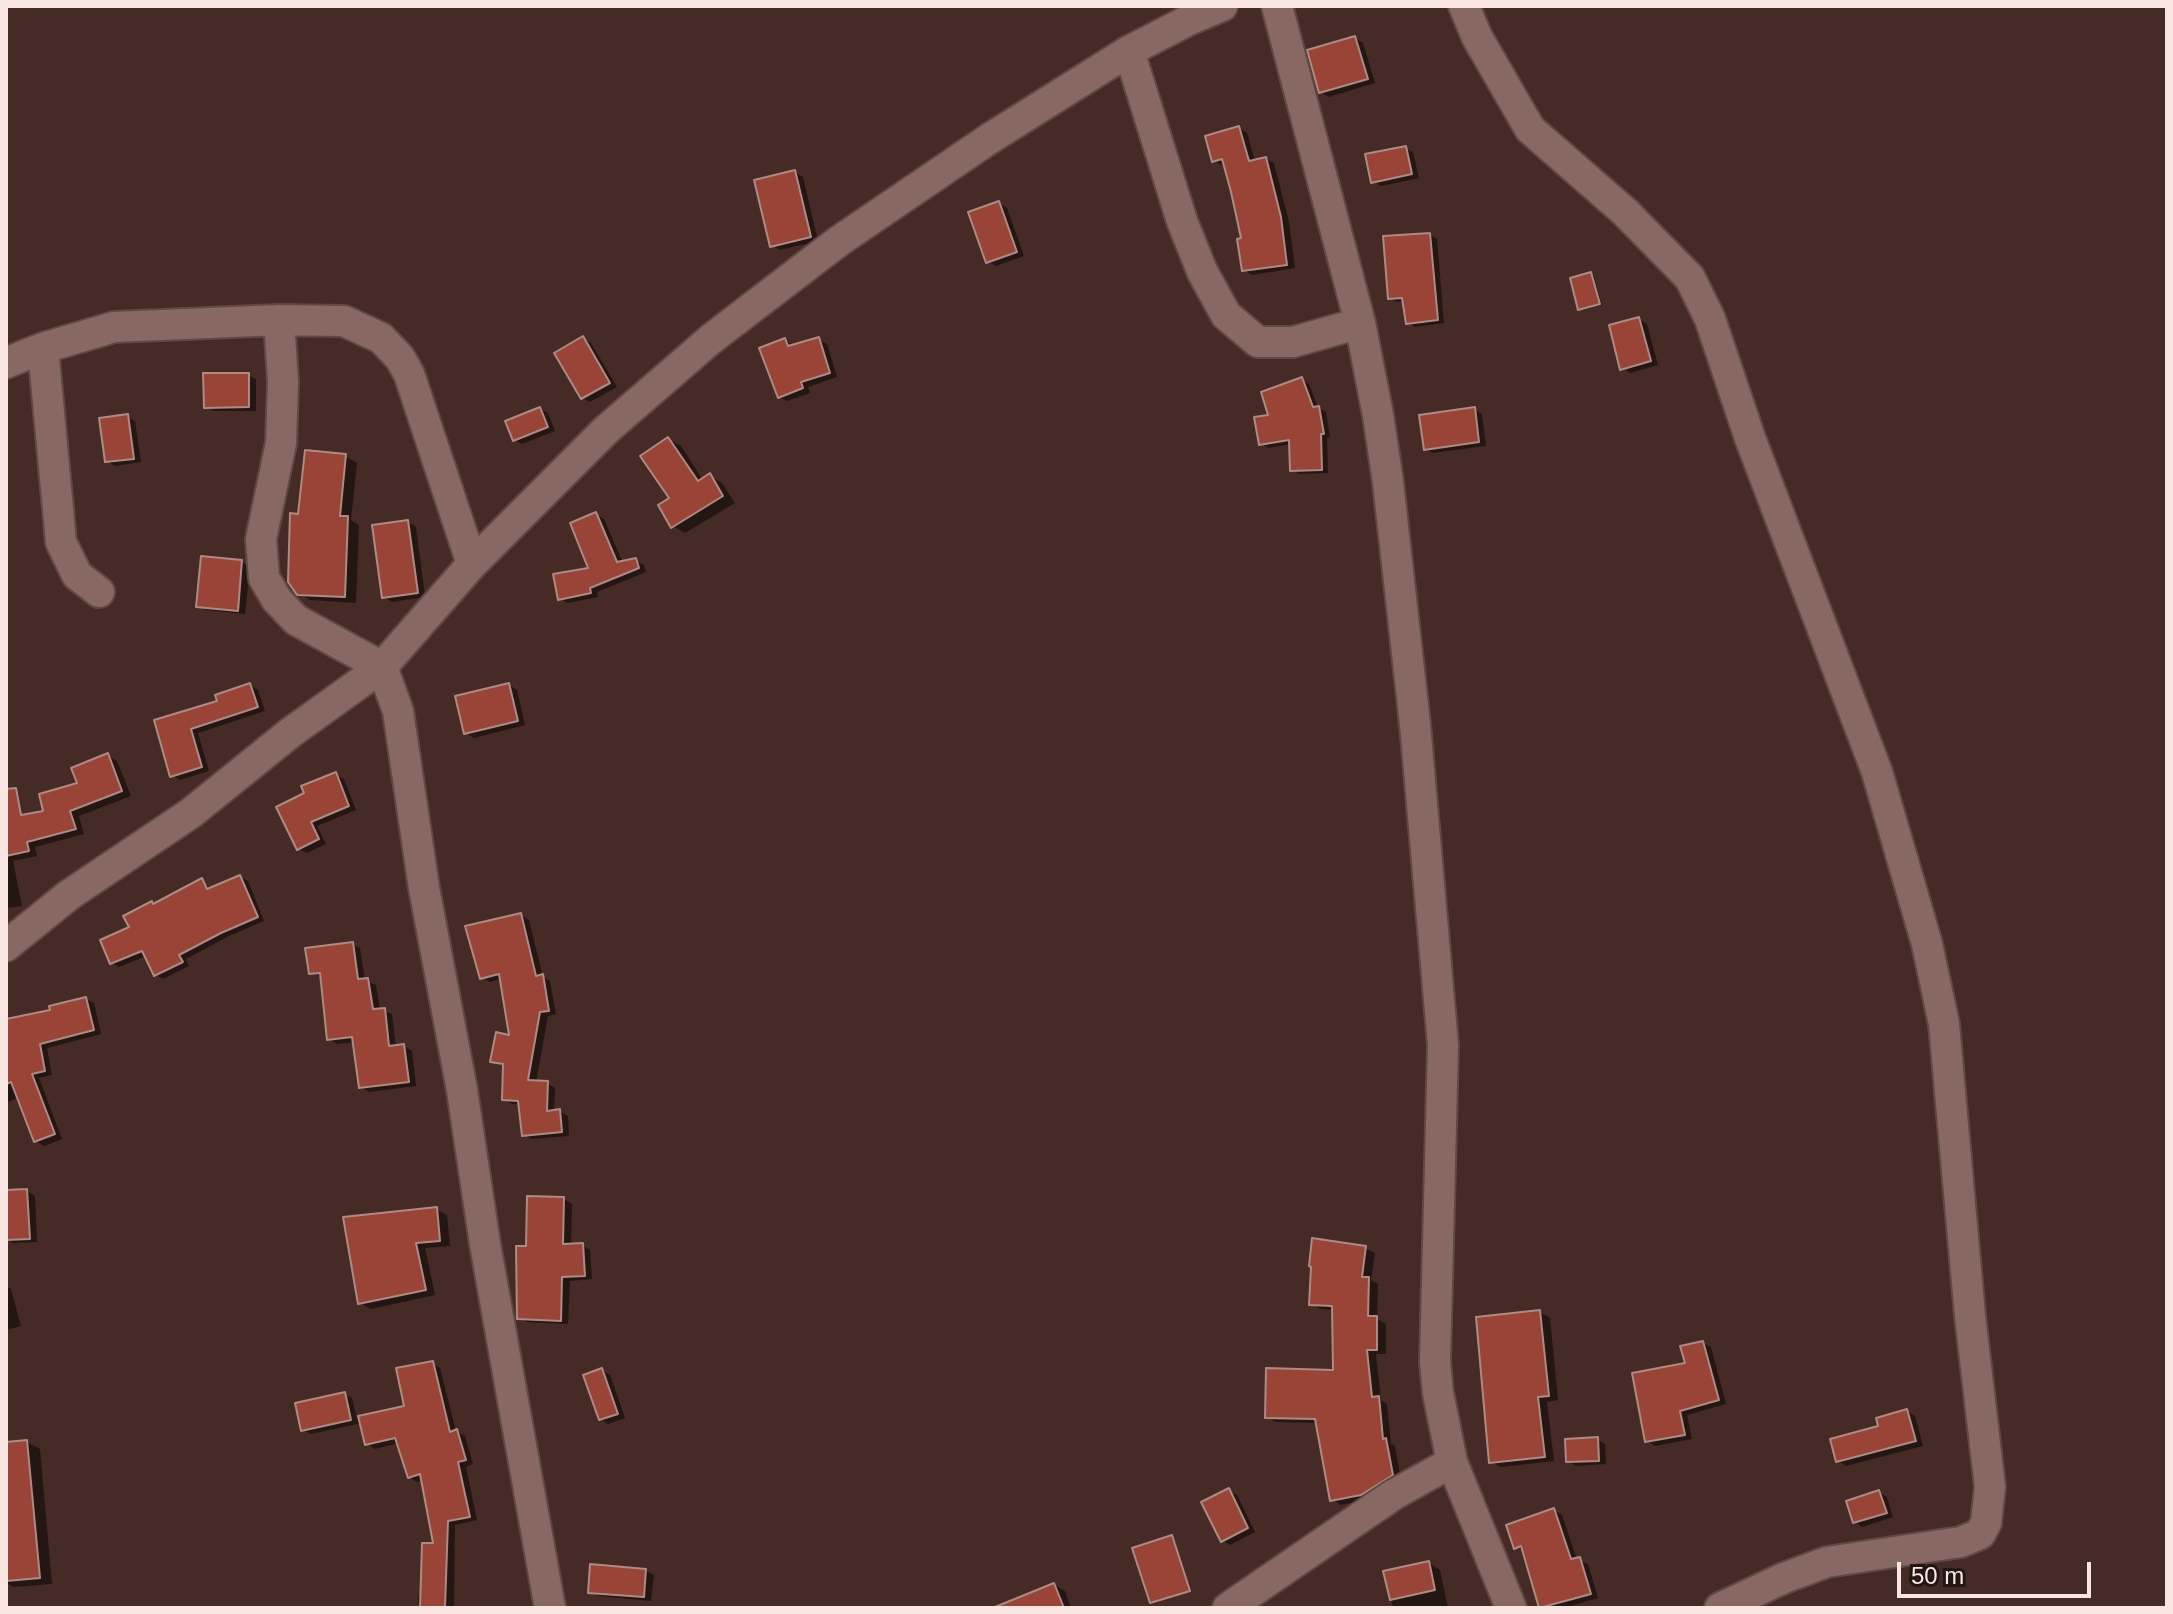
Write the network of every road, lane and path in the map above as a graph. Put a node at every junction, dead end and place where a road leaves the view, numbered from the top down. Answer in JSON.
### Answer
{"nodes":[{"id":1,"x":1222,"y":6,"type":"edge"},
{"id":2,"x":1277,"y":6,"type":"edge"},
{"id":3,"x":1464,"y":6,"type":"edge"},
{"id":4,"x":1129,"y":51,"type":"junction"},
{"id":5,"x":279,"y":320,"type":"junction"},
{"id":6,"x":1360,"y":323,"type":"junction"},
{"id":7,"x":43,"y":348,"type":"junction"},
{"id":8,"x":6,"y":363,"type":"edge"},
{"id":9,"x":472,"y":564,"type":"junction"},
{"id":10,"x":99,"y":592,"type":"dead end"},
{"id":11,"x":382,"y":667,"type":"junction"},
{"id":12,"x":6,"y":946,"type":"edge"},
{"id":13,"x":1452,"y":1462,"type":"junction"},
{"id":14,"x":550,"y":1608,"type":"edge"},
{"id":15,"x":1228,"y":1608,"type":"edge"},
{"id":16,"x":1511,"y":1608,"type":"edge"},
{"id":17,"x":1720,"y":1608,"type":"edge"}],
"edges":[{"from":1,"to":4,"type":"street"},
{"from":2,"to":6,"type":"street"},
{"from":3,"to":17,"type":"street"},
{"from":4,"to":6,"type":"street"},
{"from":4,"to":9,"type":"street"},
{"from":5,"to":7,"type":"street"},
{"from":5,"to":9,"type":"street"},
{"from":5,"to":11,"type":"street"},
{"from":6,"to":13,"type":"street"},
{"from":7,"to":8,"type":"street"},
{"from":7,"to":10,"type":"street"},
{"from":9,"to":11,"type":"street"},
{"from":11,"to":12,"type":"street"},
{"from":11,"to":14,"type":"street"},
{"from":13,"to":15,"type":"street"},
{"from":13,"to":16,"type":"street"}]}
